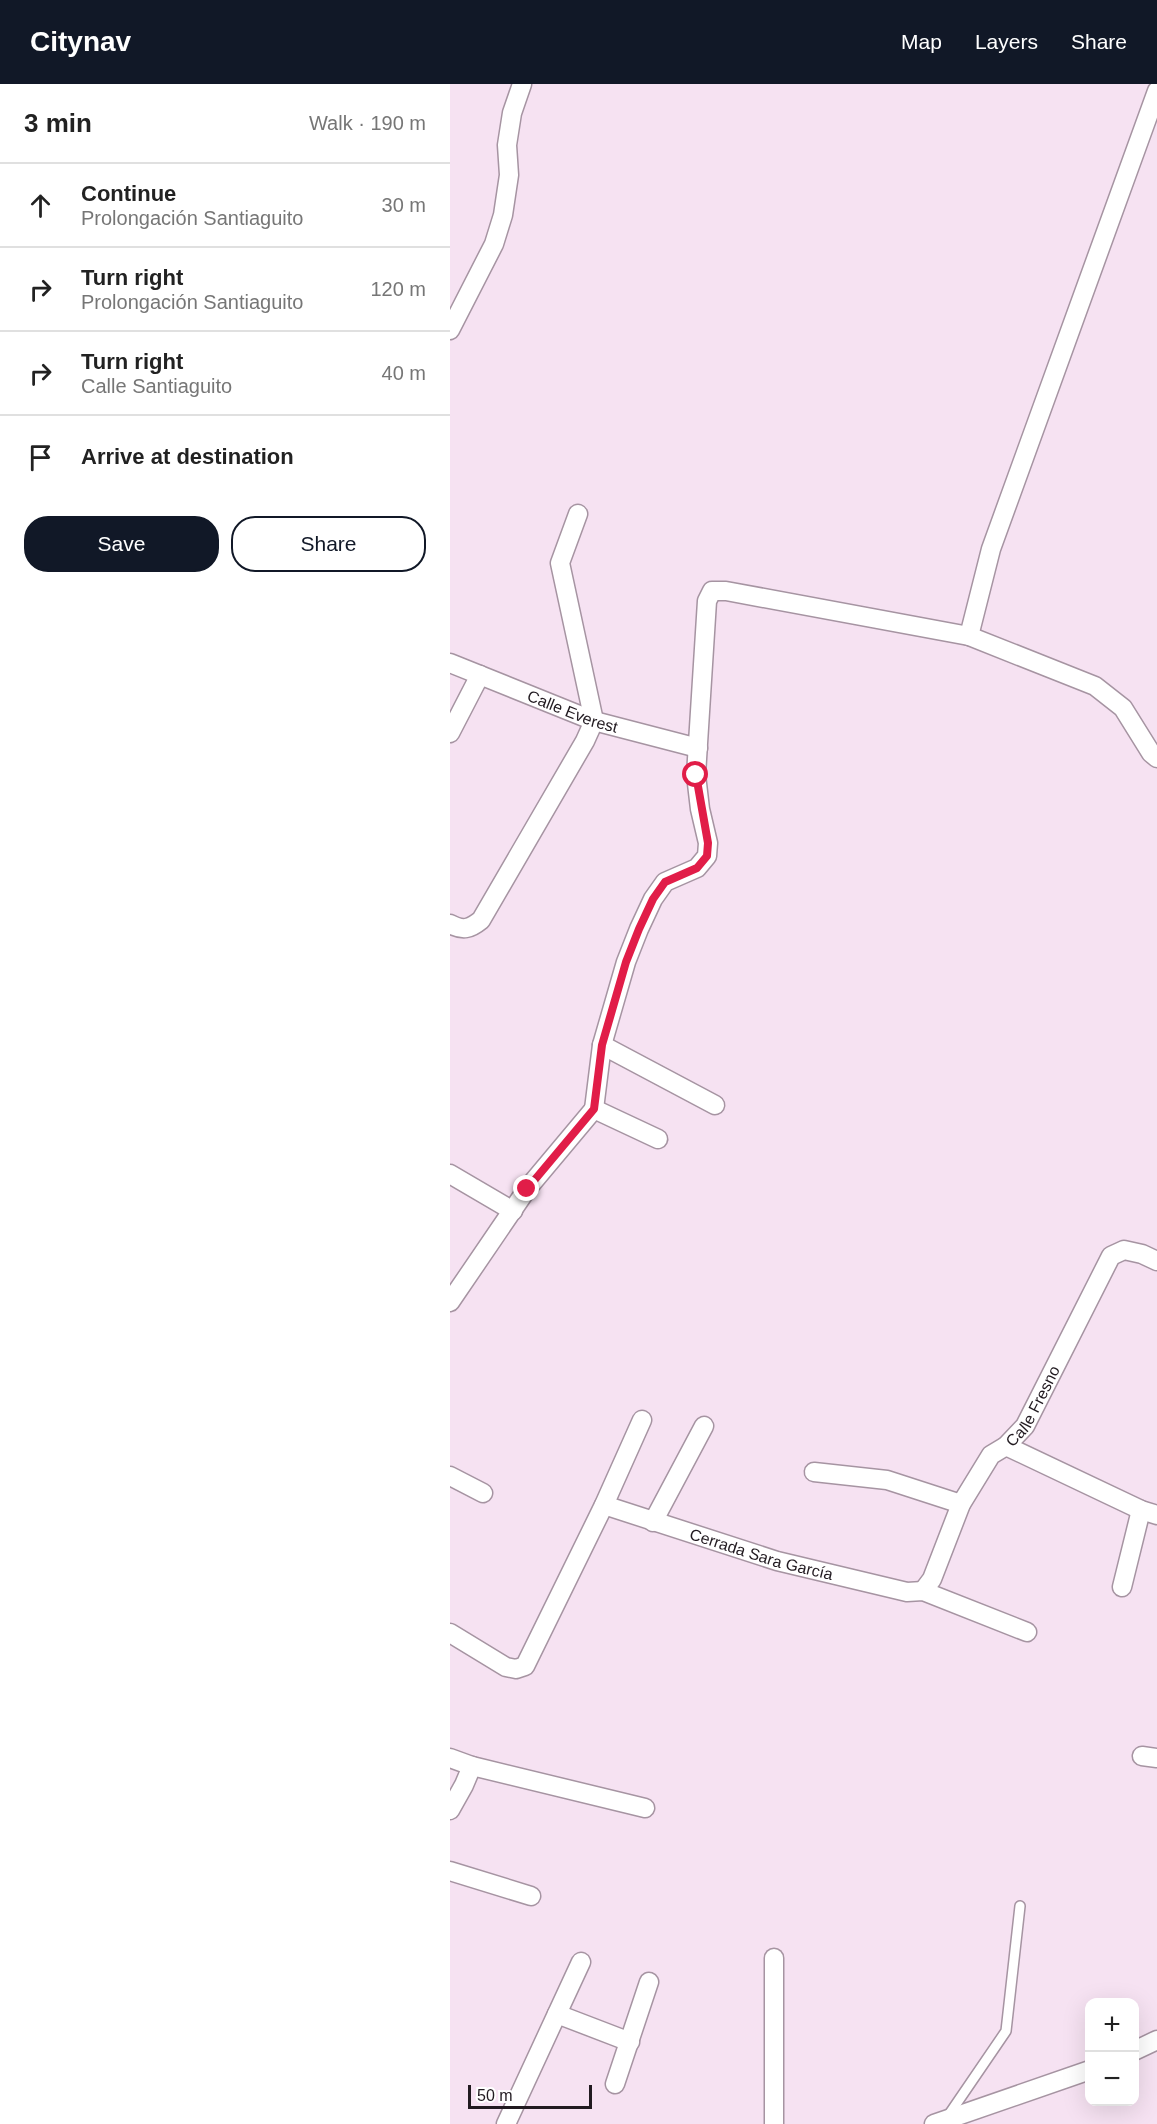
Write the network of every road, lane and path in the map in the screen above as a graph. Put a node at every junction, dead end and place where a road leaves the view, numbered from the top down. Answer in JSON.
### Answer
{"nodes":[{"id":1,"x":522,"y":84,"type":"edge"},
{"id":2,"x":1157,"y":91,"type":"edge"},
{"id":3,"x":450,"y":330,"type":"edge"},
{"id":4,"x":578,"y":514,"type":"dead end"},
{"id":5,"x":969,"y":636,"type":"junction"},
{"id":6,"x":450,"y":663,"type":"edge"},
{"id":7,"x":480,"y":675,"type":"junction"},
{"id":8,"x":594,"y":721,"type":"junction"},
{"id":9,"x":450,"y":733,"type":"edge"},
{"id":10,"x":698,"y":748,"type":"junction"},
{"id":11,"x":1157,"y":758,"type":"edge"},
{"id":12,"x":450,"y":924,"type":"edge"},
{"id":13,"x":602,"y":1045,"type":"junction"},
{"id":14,"x":715,"y":1105,"type":"dead end"},
{"id":15,"x":594,"y":1109,"type":"junction"},
{"id":16,"x":658,"y":1139,"type":"dead end"},
{"id":17,"x":450,"y":1174,"type":"edge"},
{"id":18,"x":513,"y":1211,"type":"junction"},
{"id":19,"x":1157,"y":1261,"type":"edge"},
{"id":20,"x":450,"y":1302,"type":"edge"},
{"id":21,"x":642,"y":1420,"type":"dead end"},
{"id":22,"x":704,"y":1426,"type":"dead end"},
{"id":23,"x":1006,"y":1446,"type":"junction"},
{"id":24,"x":814,"y":1472,"type":"dead end"},
{"id":25,"x":450,"y":1476,"type":"edge"},
{"id":26,"x":483,"y":1493,"type":"dead end"},
{"id":27,"x":961,"y":1504,"type":"junction"},
{"id":28,"x":604,"y":1505,"type":"junction"},
{"id":29,"x":1149,"y":1513,"type":"edge"},
{"id":30,"x":653,"y":1522,"type":"junction"},
{"id":31,"x":1122,"y":1587,"type":"dead end"},
{"id":32,"x":923,"y":1591,"type":"junction"},
{"id":33,"x":1027,"y":1632,"type":"dead end"},
{"id":34,"x":450,"y":1634,"type":"edge"},
{"id":35,"x":450,"y":1758,"type":"edge"},
{"id":36,"x":472,"y":1766,"type":"junction"},
{"id":37,"x":645,"y":1808,"type":"dead end"},
{"id":38,"x":450,"y":1810,"type":"edge"},
{"id":39,"x":450,"y":1871,"type":"edge"},
{"id":40,"x":531,"y":1896,"type":"dead end"},
{"id":41,"x":1020,"y":1906,"type":"dead end"},
{"id":42,"x":774,"y":1958,"type":"dead end"},
{"id":43,"x":581,"y":1962,"type":"dead end"},
{"id":44,"x":649,"y":1982,"type":"dead end"},
{"id":45,"x":557,"y":2014,"type":"junction"},
{"id":46,"x":1157,"y":2040,"type":"edge"},
{"id":47,"x":630,"y":2042,"type":"junction"},
{"id":48,"x":1139,"y":2049,"type":"edge"},
{"id":49,"x":1085,"y":2071,"type":"edge"},
{"id":50,"x":615,"y":2084,"type":"dead end"},
{"id":51,"x":940,"y":2121,"type":"edge"},
{"id":52,"x":506,"y":2124,"type":"edge"},
{"id":53,"x":774,"y":2124,"type":"edge"}],
"edges":[{"from":1,"to":3,"type":"street"},
{"from":2,"to":5,"type":"street"},
{"from":4,"to":8,"type":"street"},
{"from":5,"to":10,"type":"street"},
{"from":5,"to":11,"type":"street"},
{"from":6,"to":7,"type":"street","name":"Calle Everest"},
{"from":7,"to":8,"type":"street","name":"Calle Everest"},
{"from":7,"to":9,"type":"street"},
{"from":8,"to":10,"type":"street","name":"Calle Everest"},
{"from":8,"to":12,"type":"street"},
{"from":10,"to":13,"type":"street"},
{"from":13,"to":14,"type":"street"},
{"from":13,"to":15,"type":"street"},
{"from":15,"to":16,"type":"street"},
{"from":15,"to":18,"type":"street"},
{"from":17,"to":18,"type":"street"},
{"from":18,"to":20,"type":"street"},
{"from":19,"to":23,"type":"street","name":"Calle Fresno"},
{"from":21,"to":28,"type":"street"},
{"from":22,"to":30,"type":"street"},
{"from":23,"to":27,"type":"street","name":"Calle Fresno"},
{"from":23,"to":29,"type":"street"},
{"from":24,"to":27,"type":"street"},
{"from":25,"to":26,"type":"street"},
{"from":27,"to":32,"type":"street","name":"Calle Fresno"},
{"from":28,"to":30,"type":"street","name":"Cerrada Sara García"},
{"from":28,"to":34,"type":"street"},
{"from":29,"to":31,"type":"street"},
{"from":30,"to":32,"type":"street","name":"Cerrada Sara García"},
{"from":32,"to":33,"type":"street","name":"Cerrada Sara García"},
{"from":35,"to":36,"type":"street"},
{"from":36,"to":37,"type":"street"},
{"from":36,"to":38,"type":"street"},
{"from":39,"to":40,"type":"street"},
{"from":41,"to":51,"type":"lane"},
{"from":42,"to":53,"type":"street"},
{"from":43,"to":45,"type":"street"},
{"from":44,"to":47,"type":"street"},
{"from":45,"to":47,"type":"street"},
{"from":45,"to":52,"type":"street"},
{"from":46,"to":48,"type":"street"},
{"from":47,"to":50,"type":"street"},
{"from":49,"to":51,"type":"street"}]}
